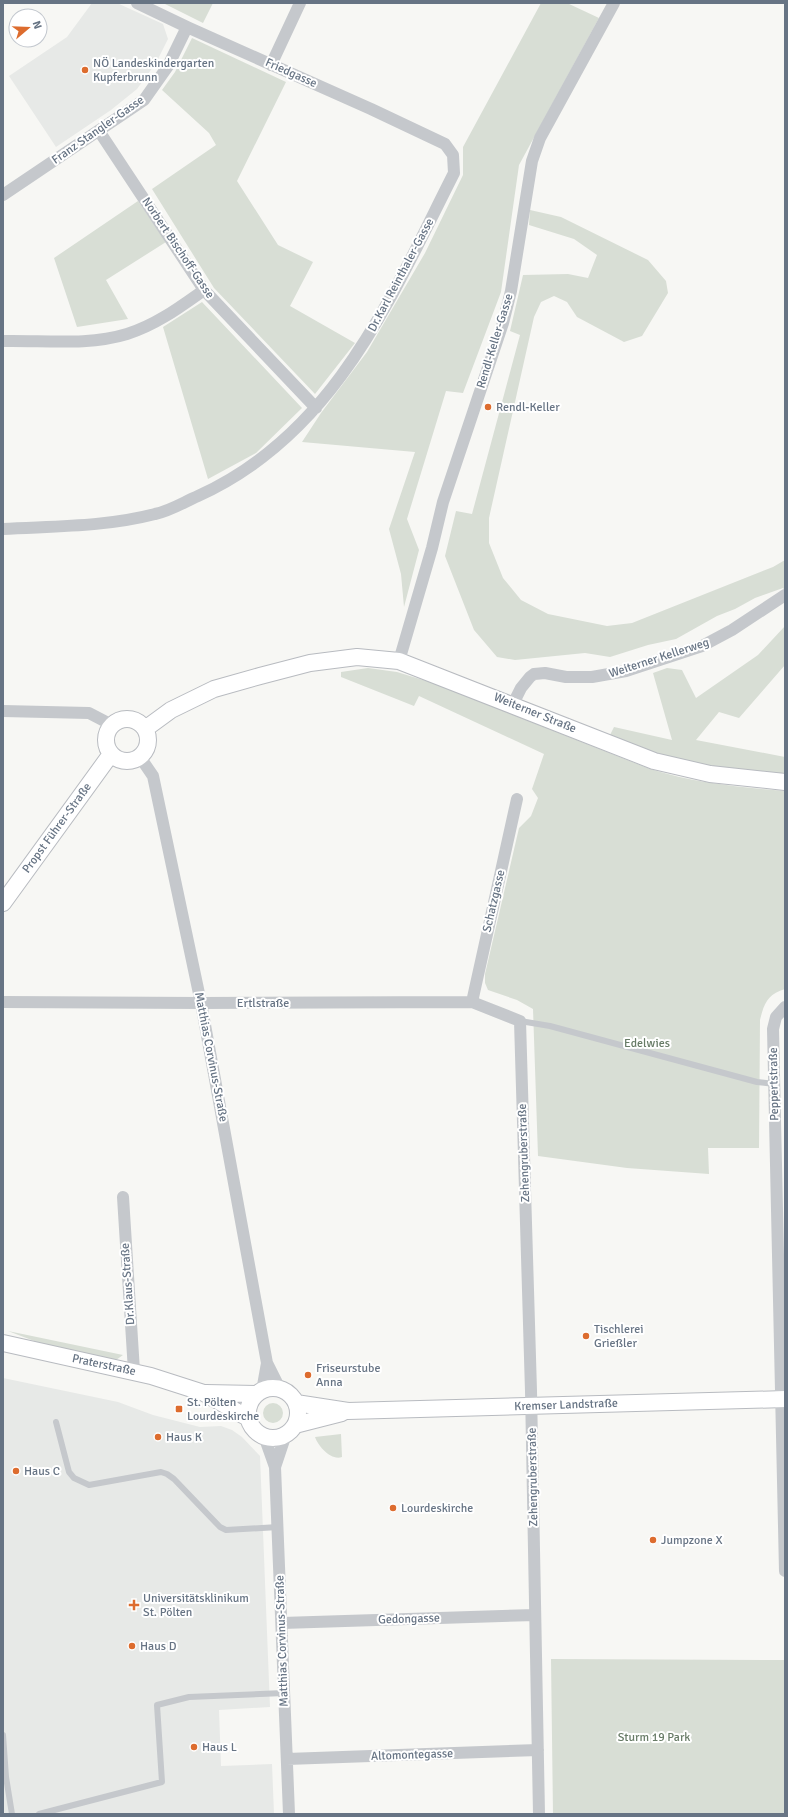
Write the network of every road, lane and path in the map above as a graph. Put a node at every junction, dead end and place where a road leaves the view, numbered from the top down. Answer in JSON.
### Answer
{"nodes":[{"id":1,"x":137,"y":3,"type":"edge"},
{"id":2,"x":300,"y":3,"type":"edge"},
{"id":3,"x":609,"y":4,"type":"edge"},
{"id":4,"x":187,"y":27,"type":"junction"},
{"id":5,"x":271,"y":65,"type":"junction"},
{"id":6,"x":99,"y":131,"type":"junction"},
{"id":7,"x":444,"y":144,"type":"joint"},
{"id":8,"x":3,"y":195,"type":"edge"},
{"id":9,"x":204,"y":290,"type":"junction"},
{"id":10,"x":3,"y":341,"type":"edge"},
{"id":11,"x":316,"y":408,"type":"junction"},
{"id":12,"x":3,"y":529,"type":"edge"},
{"id":13,"x":785,"y":595,"type":"edge"},
{"id":14,"x":400,"y":661,"type":"junction"},
{"id":15,"x":513,"y":704,"type":"junction"},
{"id":16,"x":3,"y":711,"type":"edge"},
{"id":17,"x":112,"y":725,"type":"junction"},
{"id":18,"x":145,"y":729,"type":"junction"},
{"id":19,"x":111,"y":754,"type":"junction"},
{"id":20,"x":140,"y":757,"type":"junction"},
{"id":21,"x":785,"y":782,"type":"edge"},
{"id":22,"x":517,"y":800,"type":"dead end"},
{"id":23,"x":3,"y":903,"type":"edge"},
{"id":24,"x":3,"y":1002,"type":"edge"},
{"id":25,"x":472,"y":1002,"type":"junction"},
{"id":26,"x":201,"y":1003,"type":"junction"},
{"id":27,"x":784,"y":1008,"type":"edge"},
{"id":28,"x":520,"y":1021,"type":"junction"},
{"id":29,"x":774,"y":1084,"type":"junction"},
{"id":30,"x":780,"y":1182,"type":"edge"},
{"id":31,"x":123,"y":1197,"type":"dead end"},
{"id":32,"x":3,"y":1343,"type":"edge"},
{"id":33,"x":267,"y":1362,"type":"junction"},
{"id":34,"x":134,"y":1371,"type":"junction"},
{"id":35,"x":280,"y":1389,"type":"junction"},
{"id":36,"x":260,"y":1392,"type":"junction"},
{"id":37,"x":204,"y":1393,"type":"junction"},
{"id":38,"x":783,"y":1399,"type":"edge"},
{"id":39,"x":296,"y":1403,"type":"junction"},
{"id":40,"x":531,"y":1407,"type":"junction"},
{"id":41,"x":348,"y":1411,"type":"junction"},
{"id":42,"x":248,"y":1418,"type":"junction"},
{"id":43,"x":56,"y":1422,"type":"dead end"},
{"id":44,"x":291,"y":1430,"type":"junction"},
{"id":45,"x":264,"y":1436,"type":"junction"},
{"id":46,"x":275,"y":1467,"type":"junction"},
{"id":47,"x":278,"y":1527,"type":"junction"},
{"id":48,"x":785,"y":1571,"type":"edge"},
{"id":49,"x":535,"y":1615,"type":"junction"},
{"id":50,"x":282,"y":1623,"type":"junction"},
{"id":51,"x":284,"y":1693,"type":"junction"},
{"id":52,"x":3,"y":1735,"type":"edge"},
{"id":53,"x":538,"y":1750,"type":"junction"},
{"id":54,"x":287,"y":1759,"type":"junction"},
{"id":55,"x":12,"y":1814,"type":"edge"},
{"id":56,"x":39,"y":1814,"type":"edge"},
{"id":57,"x":289,"y":1814,"type":"edge"},
{"id":58,"x":539,"y":1814,"type":"edge"}],
"edges":[{"from":1,"to":4,"type":"street","name":"Friedgasse"},
{"from":2,"to":5,"type":"street"},
{"from":3,"to":14,"type":"street","name":"Rendl-Keller-Gasse"},
{"from":4,"to":5,"type":"street","name":"Friedgasse"},
{"from":4,"to":6,"type":"street","name":"Franz Stangler-Gasse"},
{"from":5,"to":7,"type":"street","name":"Friedgasse"},
{"from":6,"to":8,"type":"street","name":"Franz Stangler-Gasse"},
{"from":6,"to":9,"type":"street","name":"Norbert Bischoff-Gasse"},
{"from":7,"to":11,"type":"street","name":"Dr.Karl Reinthaler-Gasse"},
{"from":9,"to":10,"type":"street"},
{"from":9,"to":11,"type":"street","name":"Norbert Bischoff-Gasse"},
{"from":11,"to":12,"type":"street","name":"Dr.Karl Reinthaler-Gasse"},
{"from":13,"to":15,"type":"street","name":"Weiterner Kellerweg"},
{"from":14,"to":15,"type":"main road","name":"Weiterner Straße"},
{"from":14,"to":18,"type":"main road","name":"Weiterner Straße"},
{"from":15,"to":21,"type":"main road","name":"Weiterner Straße"},
{"from":16,"to":17,"type":"street"},
{"from":17,"to":18,"type":"main road"},
{"from":17,"to":19,"type":"main road"},
{"from":18,"to":20,"type":"main road"},
{"from":19,"to":20,"type":"main road"},
{"from":19,"to":23,"type":"main road","name":"Propst Führer-Straße"},
{"from":20,"to":26,"type":"street","name":"Matthias Corvinus-Straße"},
{"from":22,"to":25,"type":"street","name":"Schatzgasse"},
{"from":24,"to":26,"type":"street","name":"Ertlstraße"},
{"from":25,"to":26,"type":"street","name":"Ertlstraße"},
{"from":25,"to":28,"type":"street","name":"Ertlstraße"},
{"from":26,"to":33,"type":"street","name":"Matthias Corvinus-Straße"},
{"from":27,"to":29,"type":"street","name":"Peppertstraße"},
{"from":28,"to":29,"type":"lane"},
{"from":28,"to":40,"type":"street","name":"Zehengruberstraße"},
{"from":29,"to":30,"type":"street","name":"Peppertstraße"},
{"from":30,"to":38,"type":"street","name":"Peppertstraße"},
{"from":31,"to":34,"type":"street","name":"Dr.Klaus-Straße"},
{"from":32,"to":34,"type":"main road","name":"Praterstraße"},
{"from":33,"to":35,"type":"street","name":"Matthias Corvinus-Straße"},
{"from":33,"to":36,"type":"street","name":"Matthias Corvinus-Straße"},
{"from":34,"to":37,"type":"main road","name":"Praterstraße"},
{"from":35,"to":36,"type":"main road"},
{"from":35,"to":39,"type":"main road"},
{"from":36,"to":37,"type":"main road","name":"Praterstraße"},
{"from":36,"to":42,"type":"main road"},
{"from":37,"to":42,"type":"main road","name":"Praterstraße"},
{"from":38,"to":40,"type":"main road","name":"Kremser Landstraße"},
{"from":38,"to":48,"type":"street","name":"Peppertstraße"},
{"from":39,"to":41,"type":"main road","name":"Kremser Landstraße"},
{"from":39,"to":44,"type":"main road"},
{"from":40,"to":41,"type":"main road","name":"Kremser Landstraße"},
{"from":40,"to":49,"type":"street","name":"Zehengruberstraße"},
{"from":41,"to":44,"type":"main road","name":"Kremser Landstraße"},
{"from":42,"to":45,"type":"main road"},
{"from":43,"to":47,"type":"lane"},
{"from":44,"to":45,"type":"main road"},
{"from":44,"to":46,"type":"street","name":"Matthias Corvinus-Straße"},
{"from":45,"to":46,"type":"street","name":"Matthias Corvinus-Straße"},
{"from":46,"to":47,"type":"street","name":"Matthias Corvinus-Straße"},
{"from":47,"to":50,"type":"street","name":"Matthias Corvinus-Straße"},
{"from":49,"to":50,"type":"street","name":"Gedongasse"},
{"from":49,"to":53,"type":"street","name":"Zehengruberstraße"},
{"from":50,"to":51,"type":"street","name":"Matthias Corvinus-Straße"},
{"from":51,"to":54,"type":"street","name":"Matthias Corvinus-Straße"},
{"from":51,"to":56,"type":"lane"},
{"from":52,"to":55,"type":"lane"},
{"from":53,"to":54,"type":"street","name":"Altomontegasse"},
{"from":53,"to":58,"type":"street","name":"Zehengruberstraße"},
{"from":54,"to":57,"type":"street","name":"Matthias Corvinus-Straße"}]}
